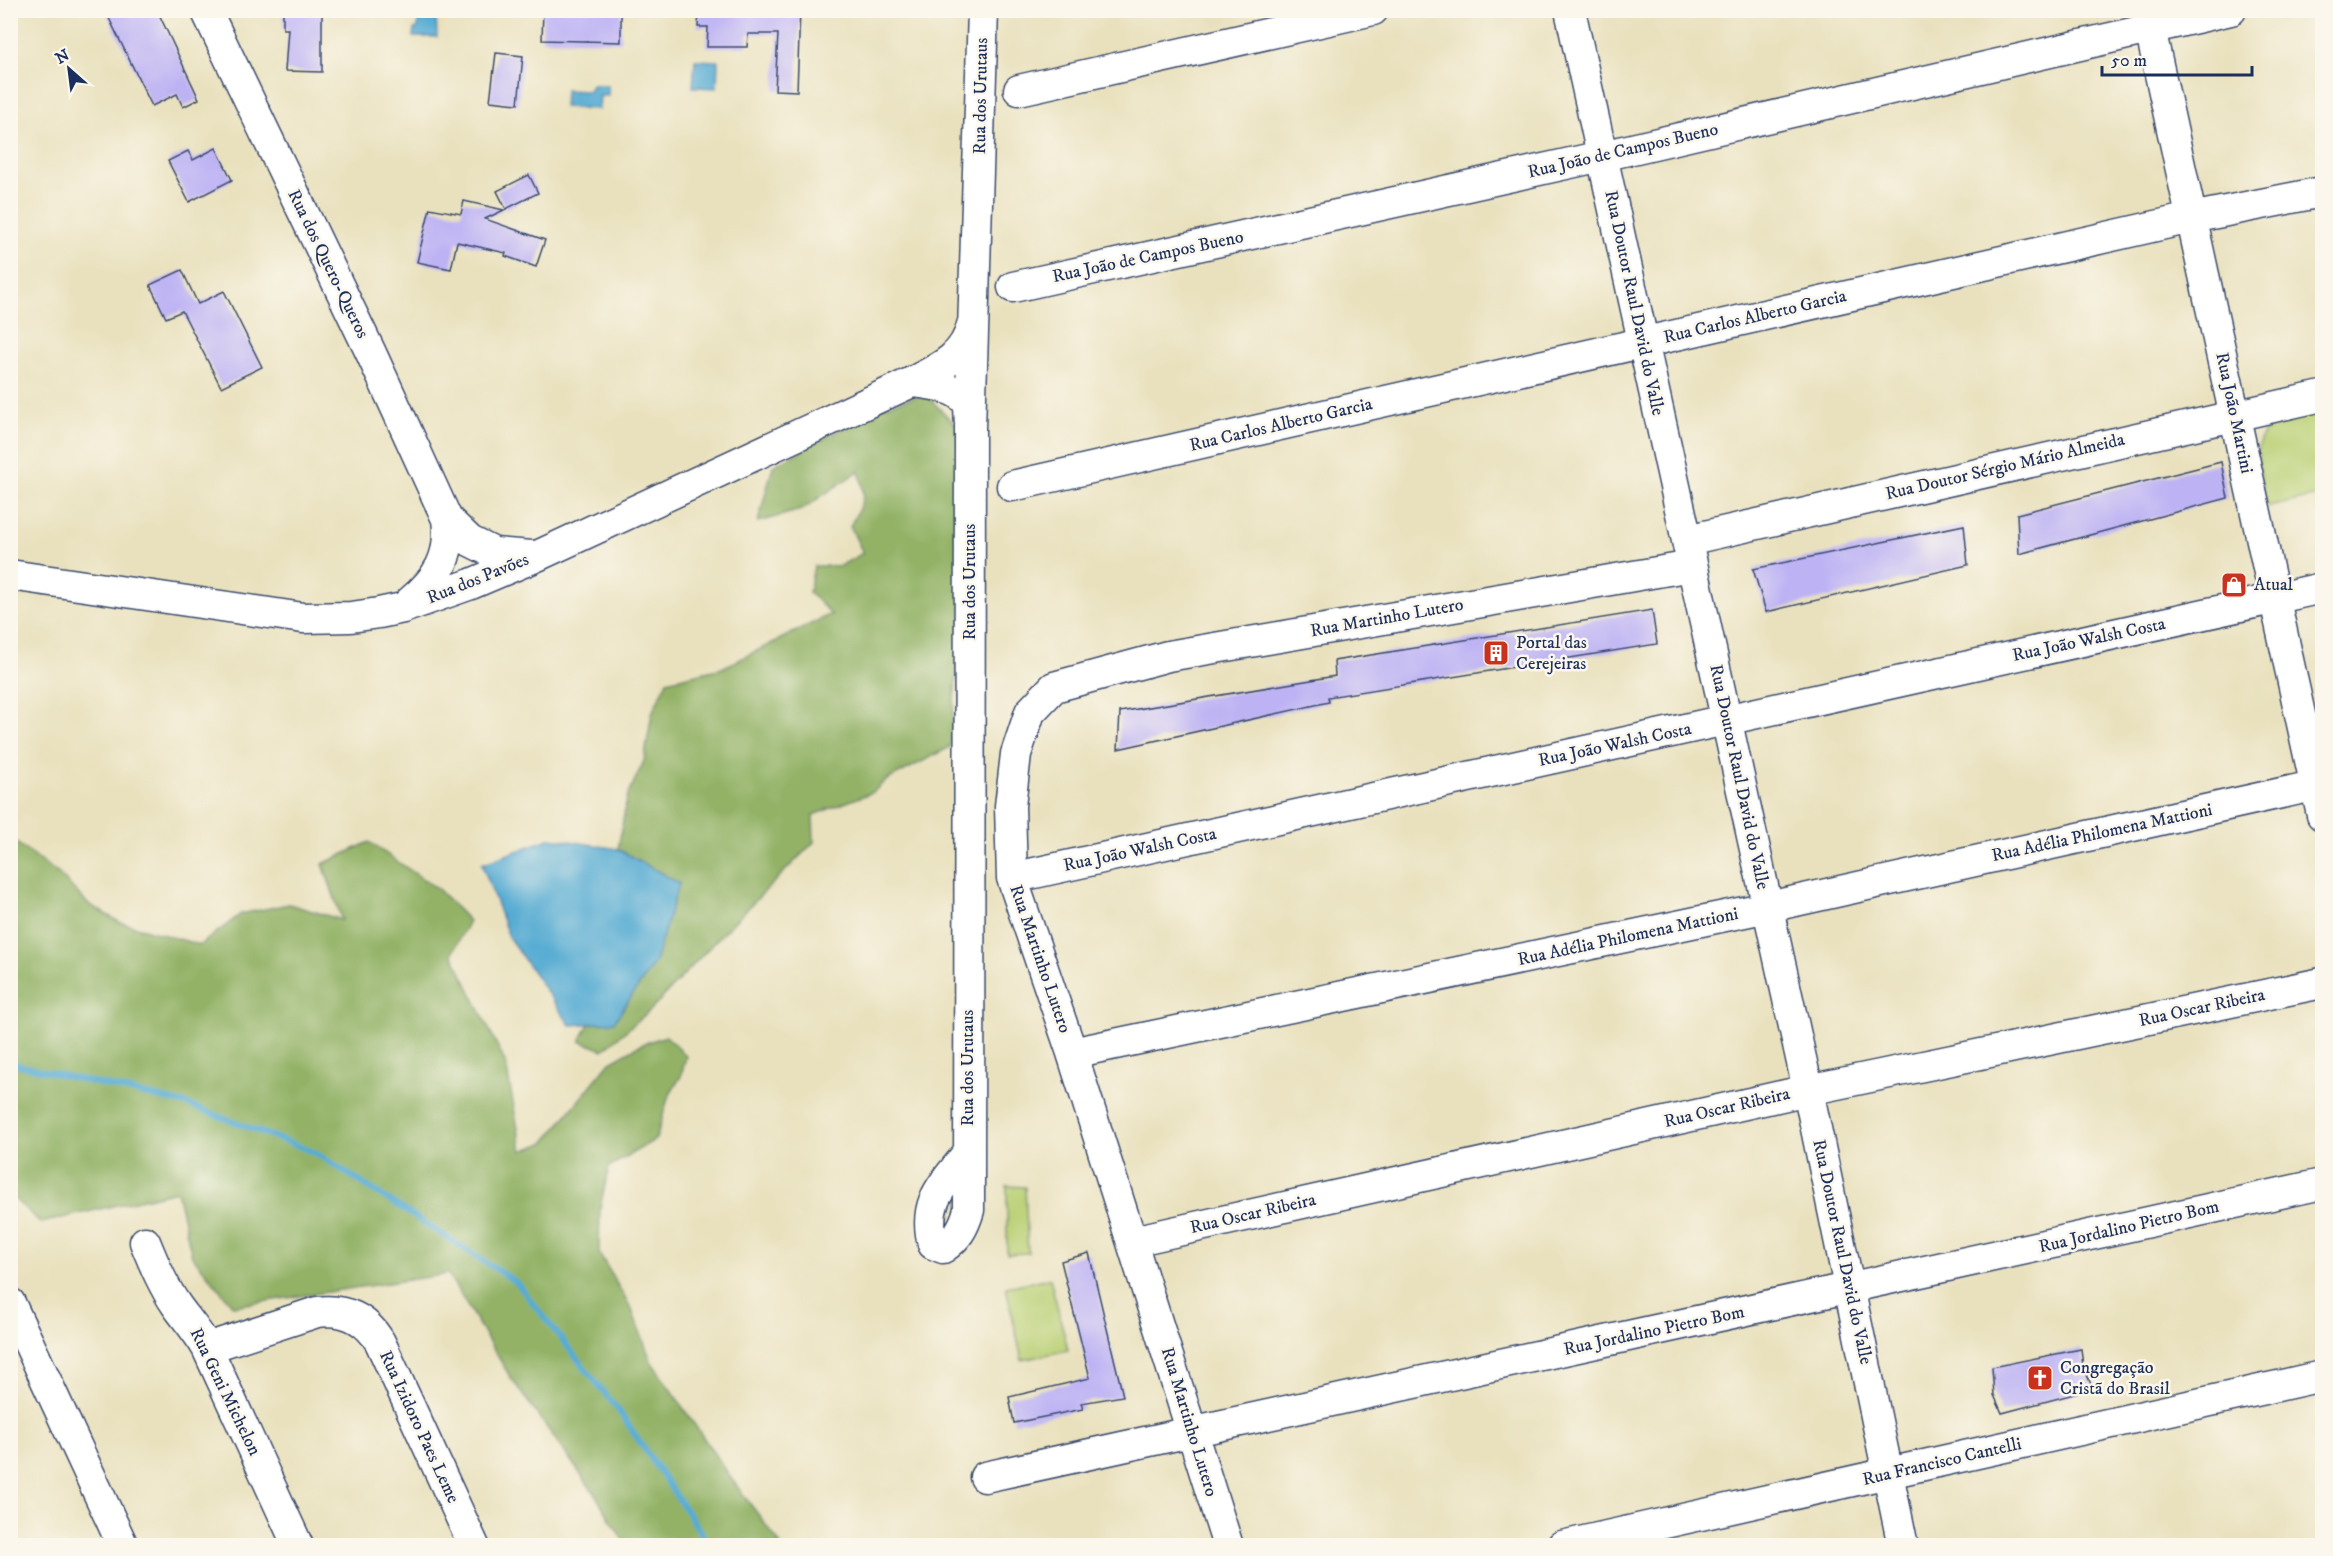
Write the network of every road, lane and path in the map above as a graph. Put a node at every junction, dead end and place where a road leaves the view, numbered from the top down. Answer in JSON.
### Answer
{"nodes":[{"id":1,"x":206,"y":10,"type":"edge"},
{"id":2,"x":983,"y":10,"type":"edge"},
{"id":3,"x":1373,"y":10,"type":"edge"},
{"id":4,"x":1570,"y":10,"type":"edge"},
{"id":5,"x":2231,"y":10,"type":"edge"},
{"id":6,"x":2147,"y":20,"type":"edge"},
{"id":7,"x":1019,"y":90,"type":"dead end"},
{"id":8,"x":1602,"y":156,"type":"junction"},
{"id":9,"x":2322,"y":192,"type":"edge"},
{"id":10,"x":2191,"y":218,"type":"junction"},
{"id":11,"x":1012,"y":287,"type":"dead end"},
{"id":12,"x":975,"y":311,"type":"junction"},
{"id":13,"x":1643,"y":343,"type":"junction"},
{"id":14,"x":912,"y":382,"type":"junction"},
{"id":15,"x":2322,"y":396,"type":"edge"},
{"id":16,"x":2235,"y":414,"type":"junction"},
{"id":17,"x":970,"y":428,"type":"junction"},
{"id":18,"x":1012,"y":486,"type":"dead end"},
{"id":19,"x":447,"y":519,"type":"junction"},
{"id":20,"x":1690,"y":553,"type":"junction"},
{"id":21,"x":535,"y":557,"type":"junction"},
{"id":22,"x":10,"y":575,"type":"edge"},
{"id":23,"x":2322,"y":588,"type":"edge"},
{"id":24,"x":2275,"y":599,"type":"junction"},
{"id":25,"x":403,"y":608,"type":"junction"},
{"id":26,"x":1726,"y":720,"type":"junction"},
{"id":27,"x":2319,"y":785,"type":"edge"},
{"id":28,"x":2322,"y":815,"type":"edge"},
{"id":29,"x":1012,"y":878,"type":"junction"},
{"id":30,"x":1768,"y":907,"type":"junction"},
{"id":31,"x":2322,"y":983,"type":"edge"},
{"id":32,"x":1072,"y":1053,"type":"junction"},
{"id":33,"x":1808,"y":1090,"type":"junction"},
{"id":34,"x":968,"y":1154,"type":"dead end"},
{"id":35,"x":2322,"y":1184,"type":"edge"},
{"id":36,"x":1133,"y":1241,"type":"junction"},
{"id":37,"x":145,"y":1242,"type":"dead end"},
{"id":38,"x":1849,"y":1289,"type":"junction"},
{"id":39,"x":10,"y":1303,"type":"edge"},
{"id":40,"x":207,"y":1348,"type":"junction"},
{"id":41,"x":2322,"y":1376,"type":"edge"},
{"id":42,"x":1191,"y":1433,"type":"junction"},
{"id":43,"x":1889,"y":1474,"type":"junction"},
{"id":44,"x":985,"y":1478,"type":"dead end"},
{"id":45,"x":123,"y":1545,"type":"edge"},
{"id":46,"x":298,"y":1545,"type":"edge"},
{"id":47,"x":474,"y":1545,"type":"edge"},
{"id":48,"x":1228,"y":1545,"type":"edge"},
{"id":49,"x":1562,"y":1545,"type":"edge"},
{"id":50,"x":1904,"y":1545,"type":"edge"}],
"edges":[{"from":1,"to":19,"type":"street","name":"Rua dos Quero-Queros"},
{"from":2,"to":12,"type":"street","name":"Rua dos Urutaus"},
{"from":3,"to":7,"type":"street"},
{"from":4,"to":8,"type":"street","name":"Rua Doutor Raul David do Valle"},
{"from":5,"to":6,"type":"street","name":"Rua João de Campos Bueno"},
{"from":6,"to":8,"type":"street","name":"Rua João de Campos Bueno"},
{"from":6,"to":10,"type":"street","name":"Rua João Martini"},
{"from":8,"to":11,"type":"street","name":"Rua João de Campos Bueno"},
{"from":8,"to":13,"type":"street","name":"Rua Doutor Raul David do Valle"},
{"from":9,"to":10,"type":"street","name":"Rua Carlos Alberto Garcia"},
{"from":10,"to":13,"type":"street","name":"Rua Carlos Alberto Garcia"},
{"from":10,"to":16,"type":"street","name":"Rua João Martini"},
{"from":12,"to":14,"type":"street","name":"Rua dos Pavões"},
{"from":12,"to":17,"type":"street","name":"Rua dos Urutaus"},
{"from":13,"to":18,"type":"street","name":"Rua Carlos Alberto Garcia"},
{"from":13,"to":20,"type":"street","name":"Rua Doutor Raul David do Valle"},
{"from":14,"to":17,"type":"street"},
{"from":14,"to":21,"type":"street","name":"Rua dos Pavões"},
{"from":15,"to":16,"type":"street","name":"Rua Doutor Sérgio Mário Almeida"},
{"from":16,"to":20,"type":"street","name":"Rua Doutor Sérgio Mário Almeida"},
{"from":16,"to":24,"type":"street","name":"Rua João Martini"},
{"from":17,"to":34,"type":"street","name":"Rua dos Urutaus"},
{"from":19,"to":21,"type":"street","name":"Rua dos Quero-Queros"},
{"from":19,"to":25,"type":"street","name":"Rua dos Quero-Queros"},
{"from":20,"to":26,"type":"street","name":"Rua Doutor Raul David do Valle"},
{"from":20,"to":29,"type":"street","name":"Rua Martinho Lutero"},
{"from":21,"to":25,"type":"street","name":"Rua dos Pavões"},
{"from":22,"to":25,"type":"street","name":"Rua dos Pavões"},
{"from":23,"to":24,"type":"street","name":"Rua João Walsh Costa"},
{"from":24,"to":26,"type":"street","name":"Rua João Walsh Costa"},
{"from":24,"to":27,"type":"street","name":"Rua João Martini"},
{"from":26,"to":29,"type":"street","name":"Rua João Walsh Costa"},
{"from":26,"to":30,"type":"street","name":"Rua Doutor Raul David do Valle"},
{"from":27,"to":28,"type":"street","name":"Rua João Martini"},
{"from":27,"to":30,"type":"street","name":"Rua Adélia Philomena Mattioni"},
{"from":29,"to":32,"type":"street","name":"Rua Martinho Lutero"},
{"from":30,"to":32,"type":"street","name":"Rua Adélia Philomena Mattioni"},
{"from":30,"to":33,"type":"street","name":"Rua Doutor Raul David do Valle"},
{"from":31,"to":33,"type":"street","name":"Rua Oscar Ribeira"},
{"from":32,"to":36,"type":"street","name":"Rua Martinho Lutero"},
{"from":33,"to":36,"type":"street","name":"Rua Oscar Ribeira"},
{"from":33,"to":38,"type":"street","name":"Rua Doutor Raul David do Valle"},
{"from":35,"to":38,"type":"street","name":"Rua Jordalino Pietro Bom"},
{"from":36,"to":42,"type":"street","name":"Rua Martinho Lutero"},
{"from":37,"to":40,"type":"street","name":"Rua Geni Michelon"},
{"from":38,"to":42,"type":"street","name":"Rua Jordalino Pietro Bom"},
{"from":38,"to":43,"type":"street","name":"Rua Doutor Raul David do Valle"},
{"from":39,"to":45,"type":"street"},
{"from":40,"to":46,"type":"street","name":"Rua Geni Michelon"},
{"from":40,"to":47,"type":"street","name":"Rua Izidoro Paes Leme"},
{"from":41,"to":43,"type":"street","name":"Rua Francisco Cantelli"},
{"from":42,"to":44,"type":"street","name":"Rua Jordalino Pietro Bom"},
{"from":42,"to":48,"type":"street","name":"Rua Martinho Lutero"},
{"from":43,"to":49,"type":"street","name":"Rua Francisco Cantelli"},
{"from":43,"to":50,"type":"street","name":"Rua Doutor Raul David do Valle"}]}
